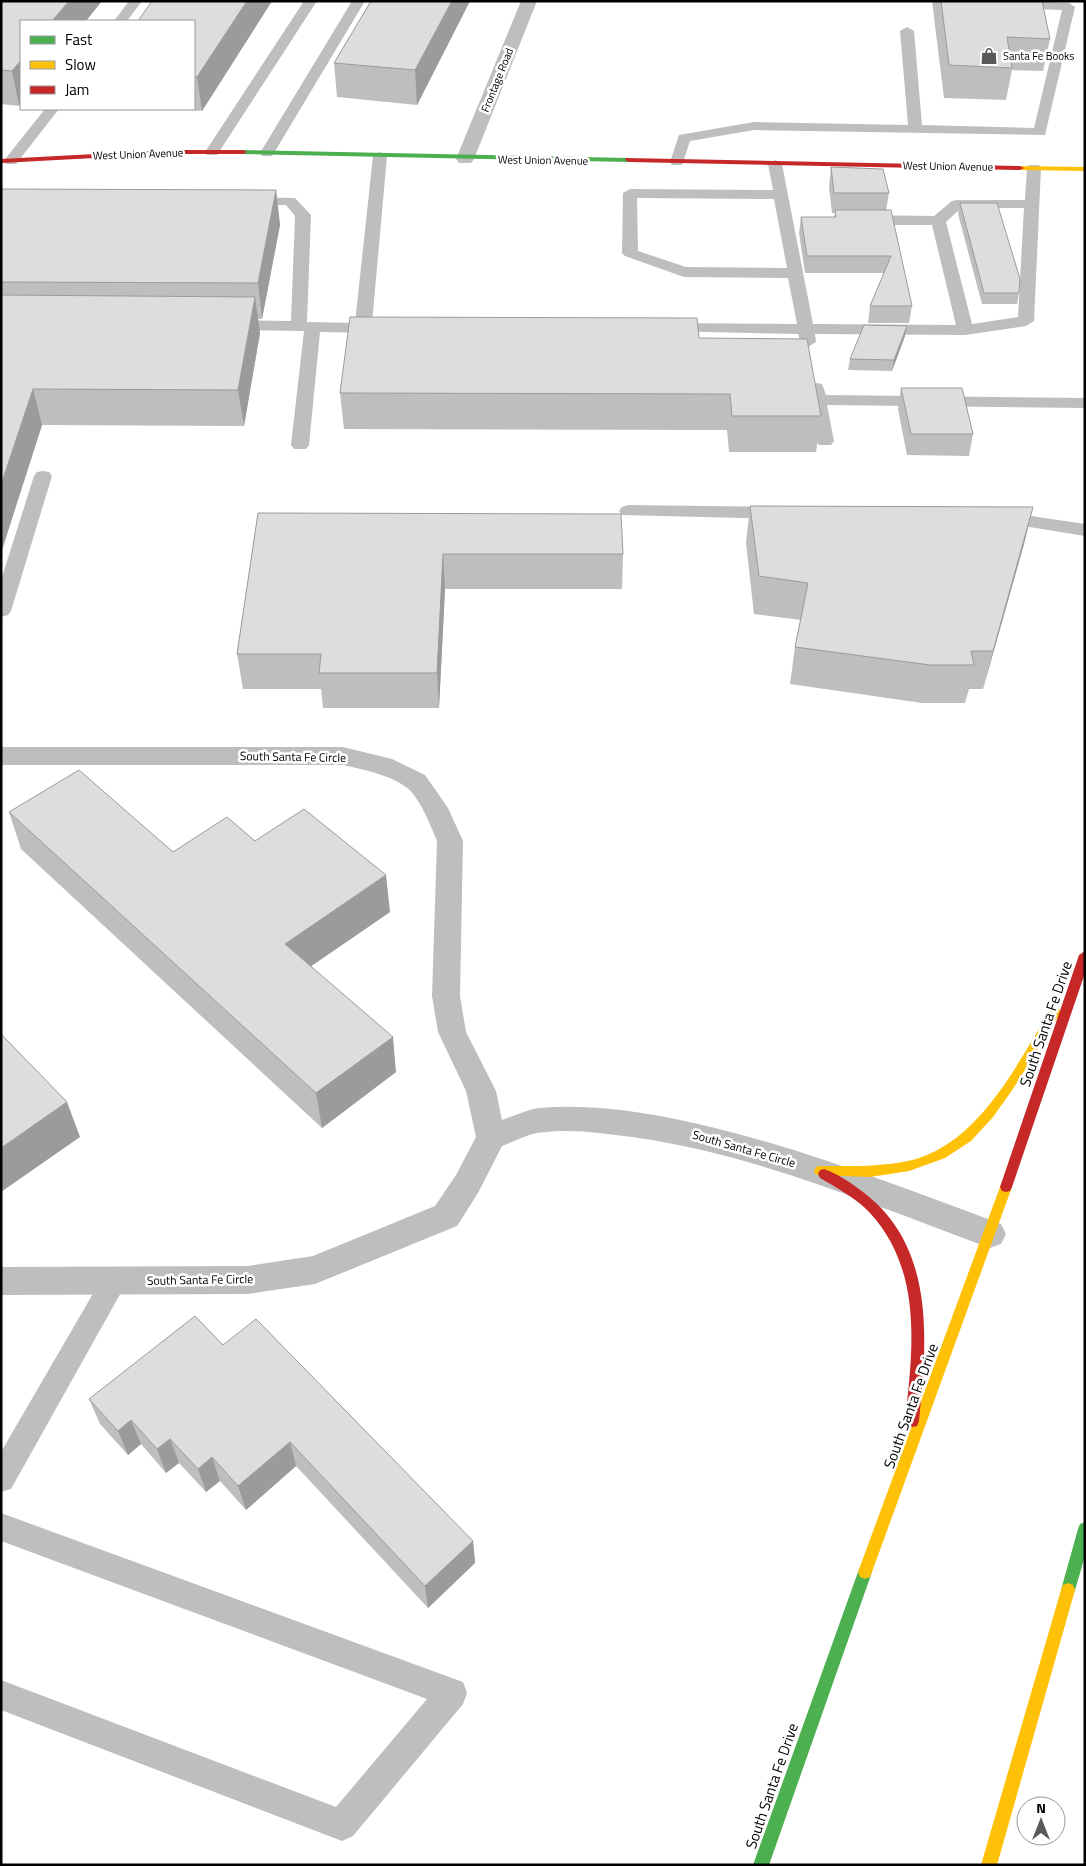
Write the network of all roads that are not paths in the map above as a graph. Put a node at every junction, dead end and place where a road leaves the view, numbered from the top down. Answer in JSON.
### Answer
{"nodes":[{"id":1,"x":136,"y":1,"type":"edge"},
{"id":2,"x":311,"y":1,"type":"edge"},
{"id":3,"x":359,"y":1,"type":"edge"},
{"id":4,"x":529,"y":1,"type":"edge"},
{"id":5,"x":1002,"y":4,"type":"edge"},
{"id":6,"x":121,"y":20,"type":"edge"},
{"id":7,"x":907,"y":31,"type":"dead end"},
{"id":8,"x":51,"y":110,"type":"edge"},
{"id":9,"x":915,"y":129,"type":"junction"},
{"id":10,"x":212,"y":152,"type":"junction"},
{"id":11,"x":267,"y":153,"type":"junction"},
{"id":12,"x":380,"y":156,"type":"junction"},
{"id":13,"x":465,"y":158,"type":"junction"},
{"id":14,"x":6,"y":161,"type":"edge"},
{"id":15,"x":677,"y":162,"type":"junction"},
{"id":16,"x":776,"y":164,"type":"junction"},
{"id":17,"x":1034,"y":168,"type":"junction"},
{"id":18,"x":1085,"y":169,"type":"edge"},
{"id":19,"x":781,"y":195,"type":"junction"},
{"id":20,"x":230,"y":201,"type":"edge"},
{"id":21,"x":1032,"y":204,"type":"junction"},
{"id":22,"x":786,"y":219,"type":"junction"},
{"id":23,"x":805,"y":220,"type":"edge"},
{"id":24,"x":843,"y":220,"type":"edge"},
{"id":25,"x":938,"y":221,"type":"junction"},
{"id":26,"x":795,"y":274,"type":"junction"},
{"id":27,"x":210,"y":325,"type":"edge"},
{"id":28,"x":306,"y":326,"type":"junction"},
{"id":29,"x":363,"y":328,"type":"junction"},
{"id":30,"x":393,"y":328,"type":"edge"},
{"id":31,"x":648,"y":328,"type":"edge"},
{"id":32,"x":805,"y":328,"type":"junction"},
{"id":33,"x":965,"y":330,"type":"junction"},
{"id":34,"x":810,"y":355,"type":"edge"},
{"id":35,"x":813,"y":373,"type":"edge"},
{"id":36,"x":818,"y":400,"type":"junction"},
{"id":37,"x":1085,"y":403,"type":"edge"},
{"id":38,"x":825,"y":441,"type":"dead end"},
{"id":39,"x":300,"y":445,"type":"dead end"},
{"id":40,"x":43,"y":476,"type":"dead end"},
{"id":41,"x":628,"y":512,"type":"dead end"},
{"id":42,"x":797,"y":513,"type":"edge"},
{"id":43,"x":985,"y":516,"type":"edge"},
{"id":44,"x":1085,"y":530,"type":"edge"},
{"id":45,"x":1,"y":611,"type":"edge"},
{"id":46,"x":1,"y":756,"type":"edge"},
{"id":47,"x":1085,"y":955,"type":"edge"},
{"id":48,"x":1078,"y":978,"type":"junction"},
{"id":49,"x":491,"y":1137,"type":"junction"},
{"id":50,"x":820,"y":1171,"type":"junction"},
{"id":51,"x":990,"y":1234,"type":"junction"},
{"id":52,"x":1,"y":1281,"type":"edge"},
{"id":53,"x":114,"y":1281,"type":"junction"},
{"id":54,"x":909,"y":1457,"type":"junction"},
{"id":55,"x":1,"y":1479,"type":"edge"},
{"id":56,"x":1,"y":1527,"type":"edge"},
{"id":57,"x":1085,"y":1530,"type":"edge"},
{"id":58,"x":1,"y":1695,"type":"edge"},
{"id":59,"x":761,"y":1865,"type":"edge"},
{"id":60,"x":989,"y":1865,"type":"edge"}],
"edges":[{"from":1,"to":6,"type":"lane"},
{"from":2,"to":10,"type":"lane"},
{"from":3,"to":11,"type":"lane"},
{"from":4,"to":13,"type":"street","name":"Frontage Road"},
{"from":5,"to":9,"type":"lane"},
{"from":7,"to":9,"type":"lane"},
{"from":8,"to":14,"type":"lane"},
{"from":9,"to":15,"type":"lane"},
{"from":10,"to":11,"type":"main road","name":"West Union Avenue"},
{"from":10,"to":14,"type":"main road","name":"West Union Avenue"},
{"from":11,"to":12,"type":"main road","name":"West Union Avenue"},
{"from":12,"to":13,"type":"main road","name":"West Union Avenue"},
{"from":12,"to":29,"type":"lane"},
{"from":13,"to":15,"type":"main road","name":"West Union Avenue"},
{"from":15,"to":16,"type":"main road","name":"West Union Avenue"},
{"from":16,"to":17,"type":"main road","name":"West Union Avenue"},
{"from":16,"to":19,"type":"lane"},
{"from":17,"to":18,"type":"main road","name":"West Union Avenue"},
{"from":17,"to":21,"type":"lane"},
{"from":19,"to":22,"type":"lane"},
{"from":19,"to":26,"type":"lane"},
{"from":20,"to":28,"type":"lane"},
{"from":21,"to":25,"type":"lane"},
{"from":21,"to":33,"type":"lane"},
{"from":22,"to":23,"type":"lane"},
{"from":22,"to":26,"type":"lane"},
{"from":24,"to":25,"type":"lane"},
{"from":25,"to":33,"type":"lane"},
{"from":26,"to":32,"type":"lane"},
{"from":27,"to":28,"type":"lane"},
{"from":28,"to":29,"type":"lane"},
{"from":28,"to":39,"type":"lane"},
{"from":29,"to":30,"type":"lane"},
{"from":31,"to":32,"type":"lane"},
{"from":32,"to":33,"type":"lane"},
{"from":32,"to":34,"type":"lane"},
{"from":35,"to":36,"type":"lane"},
{"from":36,"to":37,"type":"lane"},
{"from":36,"to":38,"type":"lane"},
{"from":40,"to":45,"type":"lane"},
{"from":41,"to":42,"type":"lane"},
{"from":43,"to":44,"type":"lane"},
{"from":46,"to":49,"type":"street","name":"South Santa Fe Circle"},
{"from":47,"to":48,"type":"main road","name":"South Santa Fe Drive"},
{"from":48,"to":50,"type":"main road"},
{"from":48,"to":51,"type":"main road","name":"South Santa Fe Drive"},
{"from":49,"to":50,"type":"street","name":"South Santa Fe Circle"},
{"from":49,"to":53,"type":"street","name":"South Santa Fe Circle"},
{"from":50,"to":51,"type":"street","name":"South Santa Fe Circle"},
{"from":50,"to":54,"type":"main road"},
{"from":51,"to":54,"type":"main road","name":"South Santa Fe Drive"},
{"from":52,"to":53,"type":"street","name":"South Santa Fe Circle"},
{"from":53,"to":55,"type":"lane"},
{"from":54,"to":59,"type":"main road","name":"South Santa Fe Drive"},
{"from":56,"to":58,"type":"lane"},
{"from":57,"to":60,"type":"main road"}]}
